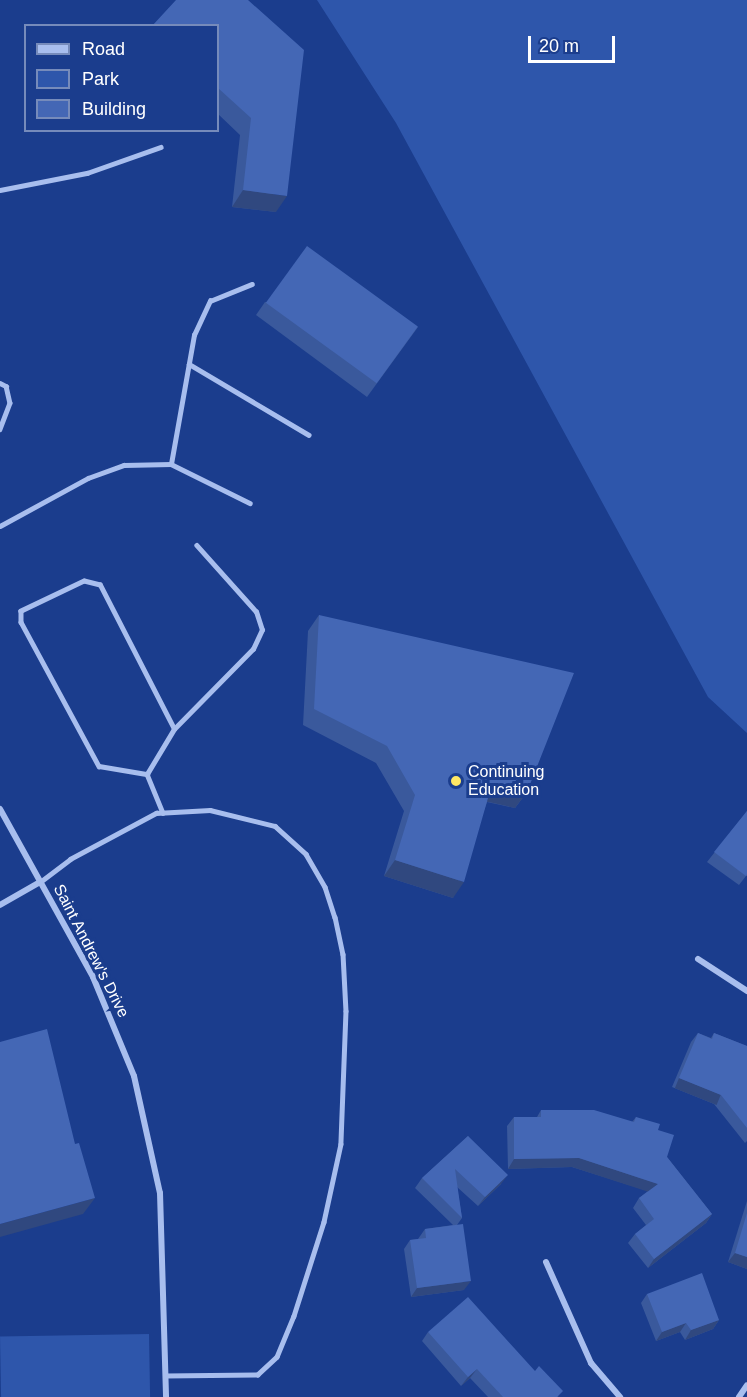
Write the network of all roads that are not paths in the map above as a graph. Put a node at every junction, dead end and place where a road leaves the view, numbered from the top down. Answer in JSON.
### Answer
{"nodes":[{"id":1,"x":161,"y":147,"type":"dead end"},
{"id":2,"x":0,"y":190,"type":"edge"},
{"id":3,"x":252,"y":284,"type":"dead end"},
{"id":4,"x":189,"y":364,"type":"junction"},
{"id":5,"x":0,"y":383,"type":"edge"},
{"id":6,"x":0,"y":429,"type":"edge"},
{"id":7,"x":309,"y":435,"type":"dead end"},
{"id":8,"x":171,"y":464,"type":"junction"},
{"id":9,"x":250,"y":503,"type":"dead end"},
{"id":10,"x":0,"y":526,"type":"edge"},
{"id":11,"x":196,"y":546,"type":"dead end"},
{"id":12,"x":174,"y":729,"type":"junction"},
{"id":13,"x":147,"y":774,"type":"junction"},
{"id":14,"x":0,"y":809,"type":"edge"},
{"id":15,"x":163,"y":813,"type":"junction"},
{"id":16,"x":40,"y":882,"type":"junction"},
{"id":17,"x":0,"y":904,"type":"edge"},
{"id":18,"x":698,"y":959,"type":"dead end"},
{"id":19,"x":747,"y":991,"type":"edge"},
{"id":20,"x":546,"y":1262,"type":"dead end"},
{"id":21,"x":166,"y":1376,"type":"junction"},
{"id":22,"x":747,"y":1385,"type":"edge"},
{"id":23,"x":166,"y":1397,"type":"edge"},
{"id":24,"x":620,"y":1397,"type":"edge"},
{"id":25,"x":739,"y":1397,"type":"edge"}],
"edges":[{"from":1,"to":2,"type":"lane"},
{"from":3,"to":4,"type":"lane"},
{"from":4,"to":7,"type":"lane"},
{"from":4,"to":8,"type":"lane"},
{"from":5,"to":6,"type":"lane"},
{"from":8,"to":9,"type":"lane"},
{"from":8,"to":10,"type":"lane"},
{"from":11,"to":12,"type":"lane"},
{"from":12,"to":13,"type":"lane"},
{"from":12,"to":13,"type":"lane"},
{"from":13,"to":15,"type":"lane"},
{"from":14,"to":16,"type":"street","name":"Saint Andrew's Drive"},
{"from":15,"to":16,"type":"lane"},
{"from":15,"to":21,"type":"lane"},
{"from":16,"to":17,"type":"street"},
{"from":16,"to":21,"type":"street","name":"Saint Andrew's Drive"},
{"from":18,"to":19,"type":"street"},
{"from":20,"to":24,"type":"street"},
{"from":21,"to":23,"type":"street","name":"Saint Andrew's Drive"},
{"from":22,"to":25,"type":"street"}]}
